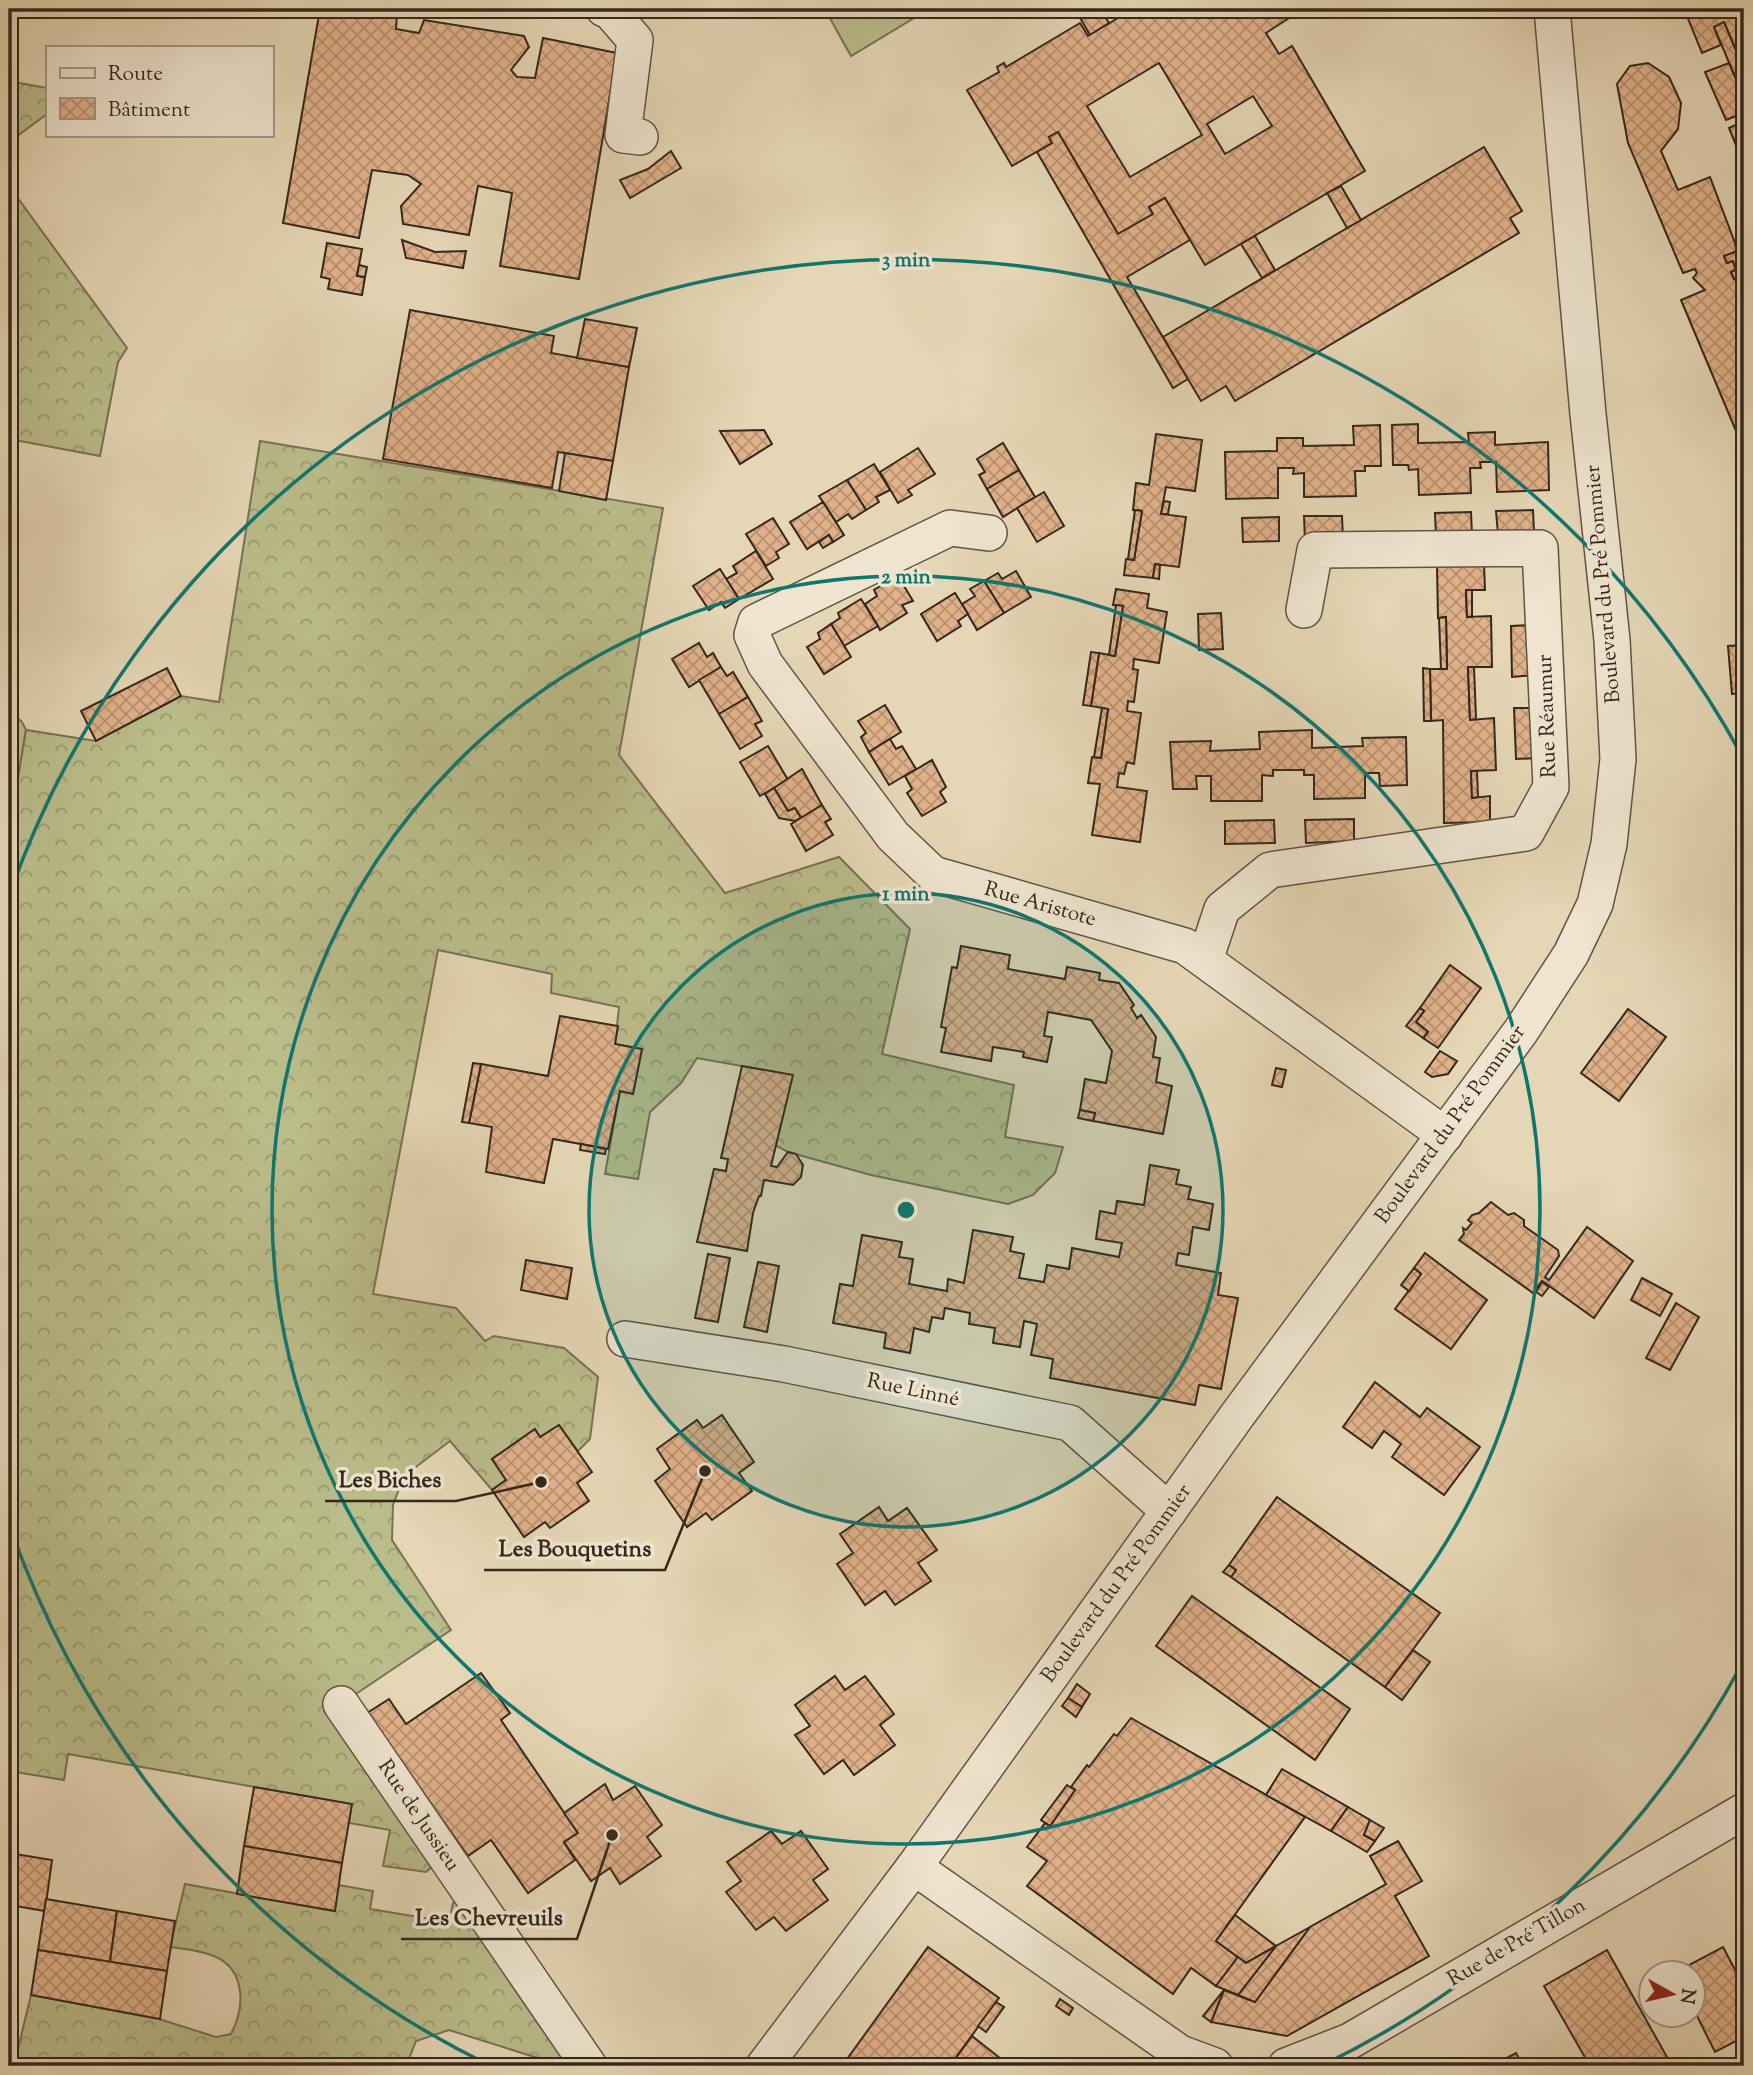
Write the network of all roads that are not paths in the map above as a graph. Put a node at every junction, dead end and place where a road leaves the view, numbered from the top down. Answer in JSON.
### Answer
{"nodes":[{"id":1,"x":604,"y":9,"type":"edge"},
{"id":2,"x":1552,"y":9,"type":"edge"},
{"id":3,"x":640,"y":137,"type":"dead end"},
{"id":4,"x":989,"y":533,"type":"dead end"},
{"id":5,"x":1304,"y":610,"type":"dead end"},
{"id":6,"x":1205,"y":960,"type":"junction"},
{"id":7,"x":1444,"y":1135,"type":"junction"},
{"id":8,"x":625,"y":1339,"type":"dead end"},
{"id":9,"x":1169,"y":1511,"type":"junction"},
{"id":10,"x":341,"y":1704,"type":"dead end"},
{"id":11,"x":1744,"y":1811,"type":"edge"},
{"id":12,"x":914,"y":1867,"type":"junction"},
{"id":13,"x":589,"y":2066,"type":"edge"},
{"id":14,"x":764,"y":2066,"type":"edge"},
{"id":15,"x":1215,"y":2066,"type":"edge"},
{"id":16,"x":1286,"y":2066,"type":"edge"}],
"edges":[{"from":1,"to":3,"type":"street"},
{"from":2,"to":7,"type":"street","name":"Boulevard du Pré Pommier"},
{"from":4,"to":6,"type":"street","name":"Rue Aristote"},
{"from":5,"to":6,"type":"street","name":"Rue Réaumur"},
{"from":6,"to":7,"type":"street","name":"Rue Aristote"},
{"from":7,"to":9,"type":"street","name":"Boulevard du Pré Pommier"},
{"from":8,"to":9,"type":"street","name":"Rue Linné"},
{"from":9,"to":12,"type":"street","name":"Boulevard du Pré Pommier"},
{"from":10,"to":13,"type":"street","name":"Rue de Jussieu"},
{"from":11,"to":16,"type":"street","name":"Rue de Pré Tillon"},
{"from":12,"to":14,"type":"street","name":"Boulevard du Pré Pommier"},
{"from":12,"to":15,"type":"street"}]}
